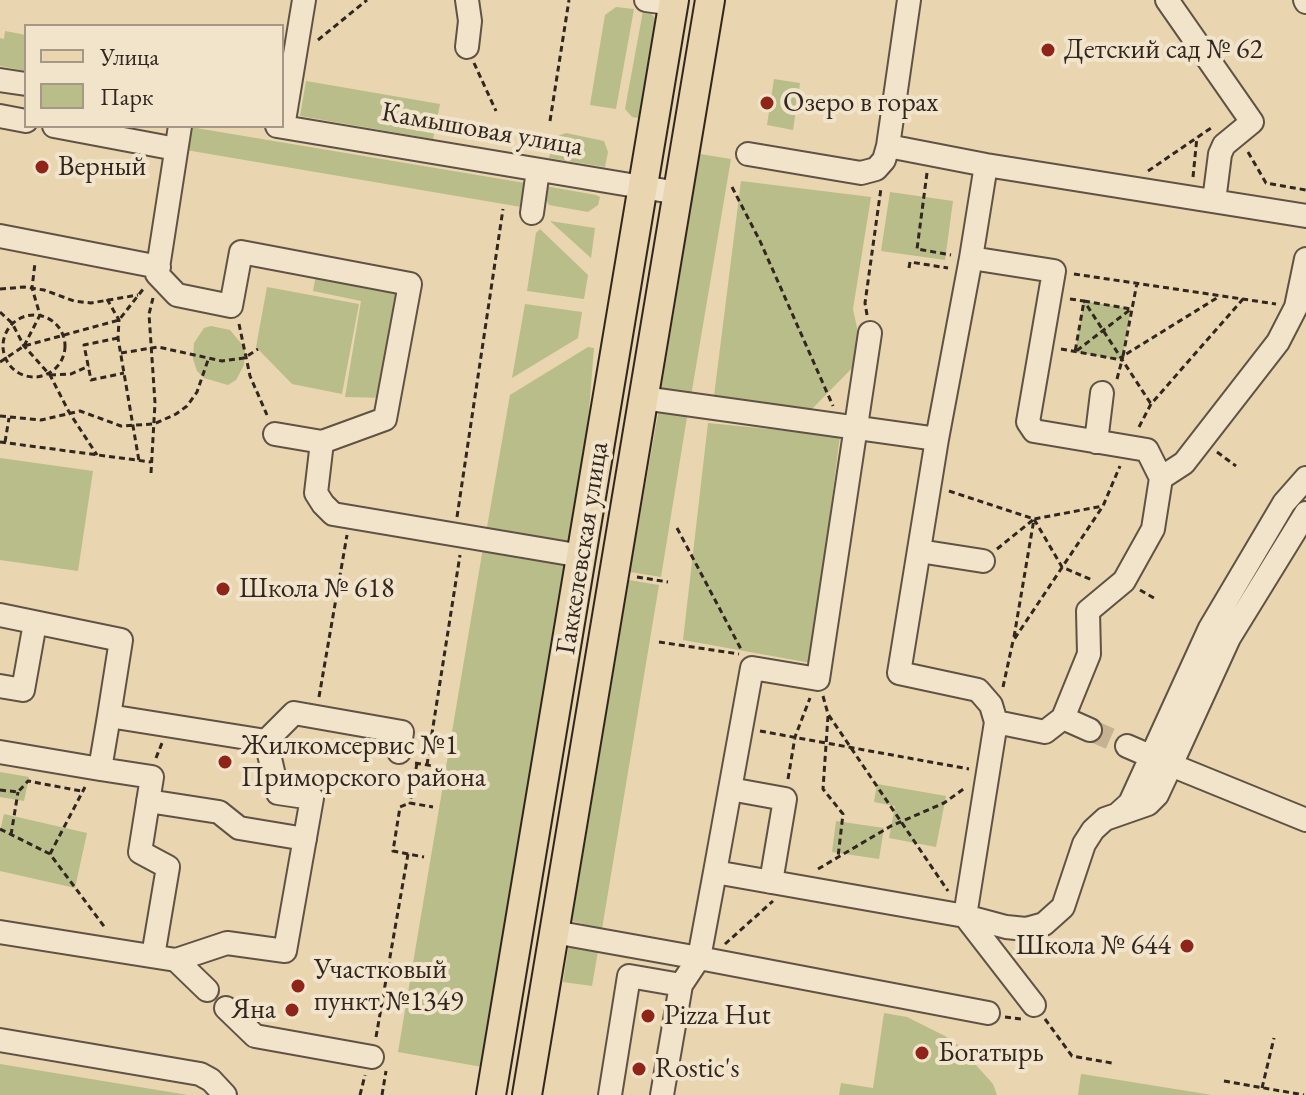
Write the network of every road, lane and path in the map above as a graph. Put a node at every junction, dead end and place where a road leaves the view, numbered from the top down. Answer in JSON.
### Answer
{"nodes":[{"id":1,"x":304,"y":0,"type":"edge"},
{"id":2,"x":367,"y":0,"type":"edge"},
{"id":3,"x":467,"y":0,"type":"edge"},
{"id":4,"x":569,"y":0,"type":"edge"},
{"id":5,"x":710,"y":0,"type":"edge"},
{"id":6,"x":909,"y":0,"type":"edge"},
{"id":7,"x":1167,"y":0,"type":"edge"},
{"id":8,"x":665,"y":1,"type":"edge"},
{"id":9,"x":467,"y":47,"type":"joint"},
{"id":10,"x":295,"y":56,"type":"junction"},
{"id":11,"x":0,"y":80,"type":"edge"},
{"id":12,"x":24,"y":84,"type":"edge"},
{"id":13,"x":1242,"y":107,"type":"junction"},
{"id":14,"x":284,"y":108,"type":"edge"},
{"id":15,"x":496,"y":111,"type":"dead end"},
{"id":16,"x":0,"y":116,"type":"edge"},
{"id":17,"x":24,"y":121,"type":"edge"},
{"id":18,"x":550,"y":121,"type":"dead end"},
{"id":19,"x":63,"y":128,"type":"edge"},
{"id":20,"x":180,"y":128,"type":"edge"},
{"id":21,"x":284,"y":128,"type":"edge"},
{"id":22,"x":1197,"y":137,"type":"junction"},
{"id":23,"x":1243,"y":142,"type":"dead end"},
{"id":24,"x":888,"y":146,"type":"junction"},
{"id":25,"x":175,"y":154,"type":"junction"},
{"id":26,"x":748,"y":154,"type":"dead end"},
{"id":27,"x":930,"y":154,"type":"junction"},
{"id":28,"x":142,"y":159,"type":"dead end"},
{"id":29,"x":986,"y":165,"type":"junction"},
{"id":30,"x":876,"y":169,"type":"junction"},
{"id":31,"x":538,"y":170,"type":"junction"},
{"id":32,"x":643,"y":187,"type":"junction"},
{"id":33,"x":732,"y":187,"type":"dead end"},
{"id":34,"x":1125,"y":187,"type":"junction"},
{"id":35,"x":1306,"y":190,"type":"edge"},
{"id":36,"x":678,"y":193,"type":"junction"},
{"id":37,"x":1191,"y":197,"type":"junction"},
{"id":38,"x":1214,"y":201,"type":"junction"},
{"id":39,"x":503,"y":209,"type":"dead end"},
{"id":40,"x":532,"y":213,"type":"dead end"},
{"id":41,"x":1306,"y":216,"type":"edge"},
{"id":42,"x":0,"y":236,"type":"edge"},
{"id":43,"x":38,"y":243,"type":"junction"},
{"id":44,"x":1306,"y":259,"type":"edge"},
{"id":45,"x":970,"y":265,"type":"junction"},
{"id":46,"x":909,"y":268,"type":"dead end"},
{"id":47,"x":158,"y":270,"type":"junction"},
{"id":48,"x":1054,"y":271,"type":"junction"},
{"id":49,"x":1137,"y":283,"type":"junction"},
{"id":50,"x":32,"y":288,"type":"junction"},
{"id":51,"x":0,"y":289,"type":"edge"},
{"id":52,"x":138,"y":295,"type":"junction"},
{"id":53,"x":1221,"y":296,"type":"junction"},
{"id":54,"x":1051,"y":297,"type":"junction"},
{"id":55,"x":107,"y":299,"type":"junction"},
{"id":56,"x":1243,"y":299,"type":"junction"},
{"id":57,"x":1084,"y":301,"type":"junction"},
{"id":58,"x":231,"y":306,"type":"junction"},
{"id":59,"x":1301,"y":308,"type":"edge"},
{"id":60,"x":1131,"y":309,"type":"junction"},
{"id":61,"x":0,"y":312,"type":"edge"},
{"id":62,"x":40,"y":315,"type":"junction"},
{"id":63,"x":119,"y":320,"type":"junction"},
{"id":64,"x":12,"y":323,"type":"junction"},
{"id":65,"x":1103,"y":331,"type":"junction"},
{"id":66,"x":870,"y":333,"type":"joint"},
{"id":67,"x":64,"y":334,"type":"junction"},
{"id":68,"x":118,"y":338,"type":"junction"},
{"id":69,"x":1042,"y":344,"type":"junction"},
{"id":70,"x":24,"y":346,"type":"junction"},
{"id":71,"x":151,"y":347,"type":"junction"},
{"id":72,"x":258,"y":349,"type":"dead end"},
{"id":73,"x":1075,"y":352,"type":"junction"},
{"id":74,"x":121,"y":353,"type":"junction"},
{"id":75,"x":247,"y":355,"type":"junction"},
{"id":76,"x":1123,"y":358,"type":"junction"},
{"id":77,"x":6,"y":359,"type":"junction"},
{"id":78,"x":208,"y":360,"type":"junction"},
{"id":79,"x":0,"y":362,"type":"edge"},
{"id":80,"x":89,"y":366,"type":"junction"},
{"id":81,"x":124,"y":373,"type":"junction"},
{"id":82,"x":50,"y":375,"type":"junction"},
{"id":83,"x":1102,"y":393,"type":"dead end"},
{"id":84,"x":643,"y":398,"type":"junction"},
{"id":85,"x":1151,"y":404,"type":"junction"},
{"id":86,"x":69,"y":412,"type":"junction"},
{"id":87,"x":0,"y":416,"type":"edge"},
{"id":88,"x":9,"y":418,"type":"junction"},
{"id":89,"x":154,"y":424,"type":"junction"},
{"id":90,"x":849,"y":425,"type":"junction"},
{"id":91,"x":133,"y":427,"type":"junction"},
{"id":92,"x":275,"y":434,"type":"joint"},
{"id":93,"x":937,"y":439,"type":"junction"},
{"id":94,"x":1202,"y":441,"type":"junction"},
{"id":95,"x":2,"y":442,"type":"edge"},
{"id":96,"x":322,"y":442,"type":"junction"},
{"id":97,"x":1096,"y":442,"type":"junction"},
{"id":98,"x":1129,"y":447,"type":"junction"},
{"id":99,"x":97,"y":455,"type":"junction"},
{"id":100,"x":139,"y":461,"type":"junction"},
{"id":101,"x":152,"y":462,"type":"junction"},
{"id":102,"x":1236,"y":466,"type":"dead end"},
{"id":103,"x":151,"y":473,"type":"dead end"},
{"id":104,"x":1161,"y":478,"type":"junction"},
{"id":105,"x":1306,"y":478,"type":"edge"},
{"id":106,"x":930,"y":485,"type":"junction"},
{"id":107,"x":1284,"y":503,"type":"junction"},
{"id":108,"x":1103,"y":506,"type":"junction"},
{"id":109,"x":1304,"y":515,"type":"edge"},
{"id":110,"x":350,"y":517,"type":"junction"},
{"id":111,"x":1034,"y":519,"type":"junction"},
{"id":112,"x":456,"y":526,"type":"dead end"},
{"id":113,"x":677,"y":528,"type":"dead end"},
{"id":114,"x":462,"y":547,"type":"dead end"},
{"id":115,"x":919,"y":551,"type":"junction"},
{"id":116,"x":582,"y":556,"type":"junction"},
{"id":117,"x":983,"y":561,"type":"joint"},
{"id":118,"x":1062,"y":567,"type":"junction"},
{"id":119,"x":614,"y":573,"type":"junction"},
{"id":120,"x":1239,"y":577,"type":"junction"},
{"id":121,"x":668,"y":582,"type":"dead end"},
{"id":122,"x":1258,"y":589,"type":"junction"},
{"id":123,"x":1113,"y":590,"type":"junction"},
{"id":124,"x":0,"y":615,"type":"edge"},
{"id":125,"x":35,"y":623,"type":"junction"},
{"id":126,"x":1220,"y":633,"type":"junction"},
{"id":127,"x":1013,"y":641,"type":"junction"},
{"id":128,"x":659,"y":642,"type":"dead end"},
{"id":129,"x":818,"y":679,"type":"junction"},
{"id":130,"x":0,"y":686,"type":"edge"},
{"id":131,"x":828,"y":714,"type":"junction"},
{"id":132,"x":109,"y":716,"type":"junction"},
{"id":133,"x":316,"y":717,"type":"junction"},
{"id":134,"x":1063,"y":718,"type":"junction"},
{"id":135,"x":996,"y":722,"type":"junction"},
{"id":136,"x":175,"y":727,"type":"junction"},
{"id":137,"x":741,"y":727,"type":"junction"},
{"id":138,"x":1090,"y":730,"type":"tunnel mouth"},
{"id":139,"x":795,"y":737,"type":"junction"},
{"id":140,"x":266,"y":741,"type":"junction"},
{"id":141,"x":826,"y":743,"type":"junction"},
{"id":142,"x":1127,"y":746,"type":"tunnel mouth"},
{"id":143,"x":851,"y":748,"type":"junction"},
{"id":144,"x":0,"y":752,"type":"edge"},
{"id":145,"x":408,"y":758,"type":"joint"},
{"id":146,"x":1161,"y":761,"type":"junction"},
{"id":147,"x":427,"y":765,"type":"dead end"},
{"id":148,"x":100,"y":769,"type":"junction"},
{"id":149,"x":988,"y":773,"type":"junction"},
{"id":150,"x":152,"y":777,"type":"junction"},
{"id":151,"x":730,"y":789,"type":"junction"},
{"id":152,"x":0,"y":790,"type":"edge"},
{"id":153,"x":81,"y":791,"type":"junction"},
{"id":154,"x":18,"y":792,"type":"junction"},
{"id":155,"x":785,"y":799,"type":"junction"},
{"id":156,"x":148,"y":801,"type":"junction"},
{"id":157,"x":410,"y":803,"type":"junction"},
{"id":158,"x":433,"y":807,"type":"dead end"},
{"id":159,"x":1306,"y":820,"type":"edge"},
{"id":160,"x":901,"y":822,"type":"junction"},
{"id":161,"x":0,"y":829,"type":"edge"},
{"id":162,"x":11,"y":835,"type":"junction"},
{"id":163,"x":305,"y":839,"type":"junction"},
{"id":164,"x":50,"y":854,"type":"junction"},
{"id":165,"x":408,"y":854,"type":"junction"},
{"id":166,"x":424,"y":857,"type":"dead end"},
{"id":167,"x":838,"y":857,"type":"junction"},
{"id":168,"x":715,"y":872,"type":"junction"},
{"id":169,"x":780,"y":884,"type":"junction"},
{"id":170,"x":965,"y":916,"type":"junction"},
{"id":171,"x":0,"y":932,"type":"edge"},
{"id":172,"x":554,"y":932,"type":"junction"},
{"id":173,"x":625,"y":945,"type":"junction"},
{"id":174,"x":123,"y":952,"type":"junction"},
{"id":175,"x":164,"y":958,"type":"junction"},
{"id":176,"x":703,"y":959,"type":"junction"},
{"id":177,"x":681,"y":985,"type":"junction"},
{"id":178,"x":207,"y":990,"type":"dead end"},
{"id":179,"x":226,"y":1008,"type":"dead end"},
{"id":180,"x":1040,"y":1012,"type":"junction"},
{"id":181,"x":988,"y":1013,"type":"joint"},
{"id":182,"x":1274,"y":1038,"type":"dead end"},
{"id":183,"x":0,"y":1040,"type":"edge"},
{"id":184,"x":372,"y":1057,"type":"joint"},
{"id":185,"x":1112,"y":1063,"type":"dead end"},
{"id":186,"x":1224,"y":1081,"type":"dead end"},
{"id":187,"x":612,"y":1085,"type":"edge"},
{"id":188,"x":1262,"y":1088,"type":"junction"},
{"id":189,"x":225,"y":1095,"type":"edge"},
{"id":190,"x":491,"y":1095,"type":"edge"},
{"id":191,"x":527,"y":1095,"type":"edge"},
{"id":192,"x":662,"y":1095,"type":"edge"},
{"id":193,"x":1304,"y":1095,"type":"edge"}],
"edges":[{"from":1,"to":10,"type":"street"},
{"from":2,"to":10,"type":"path"},
{"from":3,"to":9,"type":"street"},
{"from":4,"to":18,"type":"path"},
{"from":5,"to":36,"type":"main road","name":"Гаккелевская улица"},
{"from":6,"to":24,"type":"street"},
{"from":7,"to":13,"type":"street"},
{"from":8,"to":32,"type":"main road","name":"Гаккелевская улица"},
{"from":9,"to":15,"type":"path"},
{"from":10,"to":14,"type":"street"},
{"from":11,"to":12,"type":"street"},
{"from":13,"to":22,"type":"path"},
{"from":13,"to":38,"type":"street"},
{"from":16,"to":17,"type":"street"},
{"from":19,"to":25,"type":"street"},
{"from":20,"to":25,"type":"street"},
{"from":21,"to":31,"type":"street","name":"Камышовая улица"},
{"from":22,"to":34,"type":"path"},
{"from":22,"to":37,"type":"path"},
{"from":23,"to":35,"type":"path"},
{"from":24,"to":27,"type":"street"},
{"from":24,"to":30,"type":"street"},
{"from":25,"to":28,"type":"street"},
{"from":25,"to":47,"type":"street"},
{"from":26,"to":30,"type":"street"},
{"from":27,"to":29,"type":"street"},
{"from":27,"to":45,"type":"path"},
{"from":29,"to":34,"type":"street"},
{"from":29,"to":45,"type":"street"},
{"from":30,"to":66,"type":"path"},
{"from":31,"to":32,"type":"street","name":"Камышовая улица"},
{"from":31,"to":40,"type":"street"},
{"from":32,"to":36,"type":"street","name":"Камышовая улица"},
{"from":32,"to":116,"type":"main road","name":"Гаккелевская улица"},
{"from":33,"to":90,"type":"path"},
{"from":34,"to":37,"type":"street"},
{"from":36,"to":84,"type":"main road","name":"Гаккелевская улица"},
{"from":37,"to":38,"type":"street"},
{"from":38,"to":41,"type":"street"},
{"from":39,"to":112,"type":"path"},
{"from":42,"to":43,"type":"street"},
{"from":43,"to":47,"type":"street"},
{"from":43,"to":50,"type":"path"},
{"from":44,"to":59,"type":"street"},
{"from":45,"to":46,"type":"path"},
{"from":45,"to":48,"type":"street"},
{"from":45,"to":93,"type":"street"},
{"from":47,"to":52,"type":"path"},
{"from":47,"to":58,"type":"street"},
{"from":47,"to":71,"type":"path"},
{"from":48,"to":49,"type":"path"},
{"from":48,"to":54,"type":"street"},
{"from":49,"to":53,"type":"path"},
{"from":49,"to":60,"type":"path"},
{"from":50,"to":51,"type":"path"},
{"from":50,"to":55,"type":"path"},
{"from":50,"to":62,"type":"path"},
{"from":52,"to":55,"type":"path"},
{"from":52,"to":63,"type":"path"},
{"from":53,"to":56,"type":"path"},
{"from":53,"to":76,"type":"path"},
{"from":54,"to":57,"type":"path"},
{"from":54,"to":69,"type":"street"},
{"from":55,"to":63,"type":"path"},
{"from":56,"to":59,"type":"path"},
{"from":56,"to":85,"type":"path"},
{"from":57,"to":60,"type":"path"},
{"from":57,"to":65,"type":"path"},
{"from":57,"to":73,"type":"path"},
{"from":58,"to":75,"type":"path"},
{"from":58,"to":96,"type":"street"},
{"from":59,"to":94,"type":"street"},
{"from":60,"to":65,"type":"path"},
{"from":60,"to":76,"type":"path"},
{"from":61,"to":64,"type":"path"},
{"from":62,"to":64,"type":"path"},
{"from":62,"to":67,"type":"path"},
{"from":62,"to":70,"type":"path"},
{"from":63,"to":67,"type":"path"},
{"from":63,"to":68,"type":"path"},
{"from":64,"to":70,"type":"path"},
{"from":64,"to":77,"type":"path"},
{"from":65,"to":73,"type":"path"},
{"from":65,"to":76,"type":"path"},
{"from":66,"to":90,"type":"street"},
{"from":67,"to":70,"type":"path"},
{"from":67,"to":82,"type":"path"},
{"from":68,"to":74,"type":"path"},
{"from":68,"to":80,"type":"path"},
{"from":69,"to":73,"type":"path"},
{"from":69,"to":97,"type":"street"},
{"from":70,"to":77,"type":"path"},
{"from":70,"to":82,"type":"path"},
{"from":71,"to":74,"type":"path"},
{"from":71,"to":78,"type":"path"},
{"from":71,"to":89,"type":"path"},
{"from":72,"to":75,"type":"path"},
{"from":73,"to":76,"type":"path"},
{"from":74,"to":81,"type":"path"},
{"from":75,"to":78,"type":"path"},
{"from":75,"to":92,"type":"path"},
{"from":76,"to":85,"type":"path"},
{"from":77,"to":79,"type":"path"},
{"from":77,"to":82,"type":"path"},
{"from":78,"to":89,"type":"path"},
{"from":80,"to":81,"type":"path"},
{"from":80,"to":82,"type":"path"},
{"from":81,"to":91,"type":"path"},
{"from":82,"to":86,"type":"path"},
{"from":83,"to":97,"type":"street"},
{"from":84,"to":90,"type":"street"},
{"from":84,"to":119,"type":"main road","name":"Гаккелевская улица"},
{"from":85,"to":98,"type":"path"},
{"from":86,"to":88,"type":"path"},
{"from":86,"to":91,"type":"path"},
{"from":86,"to":99,"type":"path"},
{"from":87,"to":88,"type":"path"},
{"from":88,"to":95,"type":"path"},
{"from":89,"to":91,"type":"path"},
{"from":89,"to":101,"type":"path"},
{"from":90,"to":93,"type":"street"},
{"from":90,"to":129,"type":"street"},
{"from":91,"to":100,"type":"path"},
{"from":92,"to":96,"type":"street"},
{"from":93,"to":106,"type":"street"},
{"from":94,"to":102,"type":"path"},
{"from":94,"to":104,"type":"street"},
{"from":95,"to":99,"type":"path"},
{"from":96,"to":110,"type":"street"},
{"from":97,"to":98,"type":"street"},
{"from":98,"to":104,"type":"street"},
{"from":98,"to":108,"type":"path"},
{"from":99,"to":100,"type":"path"},
{"from":100,"to":101,"type":"path"},
{"from":101,"to":103,"type":"path"},
{"from":104,"to":123,"type":"street"},
{"from":105,"to":107,"type":"street"},
{"from":106,"to":111,"type":"path"},
{"from":106,"to":115,"type":"street"},
{"from":107,"to":109,"type":"street"},
{"from":107,"to":120,"type":"street"},
{"from":108,"to":111,"type":"path"},
{"from":108,"to":118,"type":"path"},
{"from":109,"to":122,"type":"street"},
{"from":110,"to":116,"type":"street"},
{"from":110,"to":133,"type":"path"},
{"from":111,"to":117,"type":"path"},
{"from":111,"to":118,"type":"path"},
{"from":111,"to":127,"type":"path"},
{"from":113,"to":128,"type":"path"},
{"from":114,"to":147,"type":"path"},
{"from":115,"to":117,"type":"street"},
{"from":115,"to":135,"type":"street"},
{"from":116,"to":190,"type":"main road","name":"Гаккелевская улица"},
{"from":118,"to":123,"type":"path"},
{"from":118,"to":127,"type":"path"},
{"from":119,"to":121,"type":"path"},
{"from":119,"to":172,"type":"main road","name":"Гаккелевская улица"},
{"from":120,"to":122,"type":"street"},
{"from":120,"to":126,"type":"street"},
{"from":122,"to":126,"type":"street"},
{"from":123,"to":134,"type":"street"},
{"from":124,"to":125,"type":"street"},
{"from":125,"to":130,"type":"street"},
{"from":125,"to":132,"type":"street"},
{"from":126,"to":146,"type":"street"},
{"from":127,"to":135,"type":"path"},
{"from":129,"to":131,"type":"path"},
{"from":129,"to":137,"type":"street"},
{"from":129,"to":139,"type":"path"},
{"from":131,"to":141,"type":"path"},
{"from":131,"to":143,"type":"path"},
{"from":132,"to":136,"type":"street"},
{"from":132,"to":148,"type":"street"},
{"from":133,"to":140,"type":"street"},
{"from":133,"to":145,"type":"street"},
{"from":134,"to":135,"type":"street"},
{"from":134,"to":138,"type":"street"},
{"from":135,"to":149,"type":"street"},
{"from":136,"to":140,"type":"street"},
{"from":136,"to":150,"type":"path"},
{"from":137,"to":139,"type":"path"},
{"from":137,"to":151,"type":"street"},
{"from":139,"to":141,"type":"path"},
{"from":139,"to":155,"type":"path"},
{"from":140,"to":163,"type":"street"},
{"from":141,"to":143,"type":"path"},
{"from":141,"to":167,"type":"path"},
{"from":142,"to":146,"type":"street"},
{"from":143,"to":149,"type":"path"},
{"from":143,"to":160,"type":"path"},
{"from":144,"to":148,"type":"street"},
{"from":145,"to":157,"type":"path"},
{"from":146,"to":159,"type":"street"},
{"from":146,"to":170,"type":"street"},
{"from":148,"to":150,"type":"street"},
{"from":148,"to":153,"type":"path"},
{"from":149,"to":160,"type":"path"},
{"from":149,"to":170,"type":"street"},
{"from":150,"to":156,"type":"street"},
{"from":151,"to":155,"type":"street"},
{"from":151,"to":168,"type":"street"},
{"from":152,"to":154,"type":"path"},
{"from":153,"to":154,"type":"path"},
{"from":153,"to":164,"type":"path"},
{"from":154,"to":162,"type":"path"},
{"from":155,"to":169,"type":"street"},
{"from":156,"to":163,"type":"street"},
{"from":156,"to":175,"type":"street"},
{"from":157,"to":158,"type":"path"},
{"from":157,"to":165,"type":"path"},
{"from":160,"to":167,"type":"path"},
{"from":160,"to":170,"type":"path"},
{"from":161,"to":162,"type":"path"},
{"from":162,"to":164,"type":"path"},
{"from":163,"to":175,"type":"street"},
{"from":164,"to":174,"type":"path"},
{"from":165,"to":166,"type":"path"},
{"from":165,"to":184,"type":"path"},
{"from":167,"to":169,"type":"path"},
{"from":168,"to":169,"type":"street"},
{"from":168,"to":176,"type":"street"},
{"from":169,"to":170,"type":"street"},
{"from":169,"to":176,"type":"path"},
{"from":170,"to":180,"type":"street"},
{"from":171,"to":174,"type":"street"},
{"from":172,"to":173,"type":"street"},
{"from":172,"to":191,"type":"main road","name":"Гаккелевская улица"},
{"from":173,"to":176,"type":"street"},
{"from":173,"to":187,"type":"street"},
{"from":174,"to":175,"type":"street"},
{"from":175,"to":178,"type":"street"},
{"from":176,"to":177,"type":"street"},
{"from":176,"to":181,"type":"street"},
{"from":177,"to":187,"type":"street"},
{"from":177,"to":192,"type":"street"},
{"from":179,"to":184,"type":"street"},
{"from":180,"to":181,"type":"path"},
{"from":180,"to":185,"type":"path"},
{"from":182,"to":188,"type":"path"},
{"from":183,"to":189,"type":"street"},
{"from":186,"to":188,"type":"path"},
{"from":188,"to":193,"type":"path"}]}
